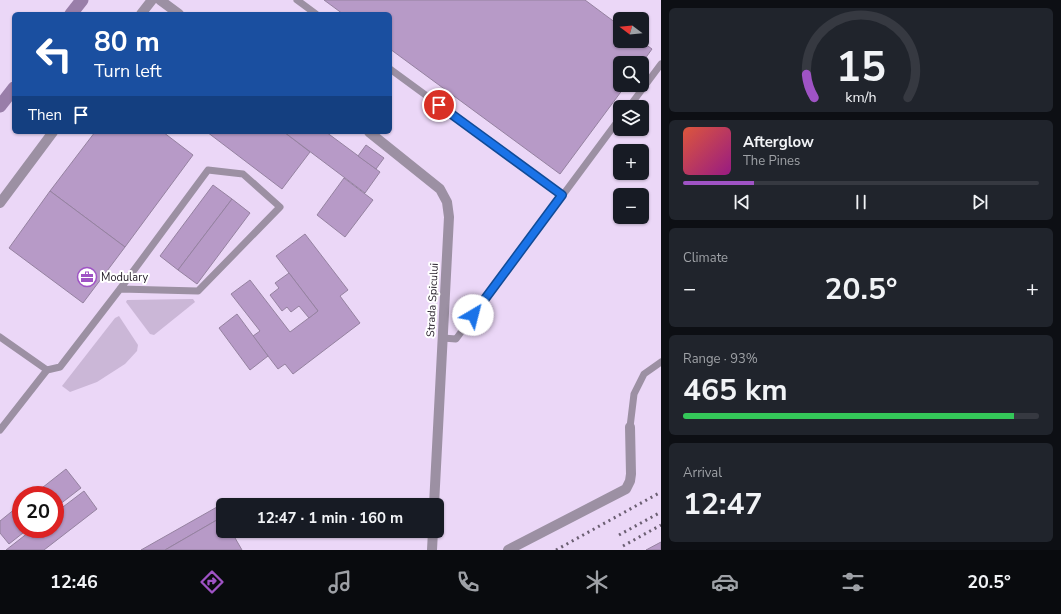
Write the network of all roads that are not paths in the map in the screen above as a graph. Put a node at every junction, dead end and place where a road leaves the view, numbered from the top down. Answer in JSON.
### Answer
{"nodes":[{"id":1,"x":152,"y":0,"type":"edge"},
{"id":2,"x":160,"y":0,"type":"edge"},
{"id":3,"x":297,"y":0,"type":"edge"},
{"id":4,"x":143,"y":12,"type":"edge"},
{"id":5,"x":176,"y":12,"type":"edge"},
{"id":6,"x":313,"y":12,"type":"edge"},
{"id":7,"x":661,"y":64,"type":"edge"},
{"id":8,"x":392,"y":70,"type":"edge"},
{"id":9,"x":633,"y":100,"type":"edge"},
{"id":10,"x":613,"y":127,"type":"edge"},
{"id":11,"x":51,"y":134,"type":"edge"},
{"id":12,"x":371,"y":134,"type":"edge"},
{"id":13,"x":562,"y":195,"type":"junction"},
{"id":14,"x":0,"y":203,"type":"edge"},
{"id":15,"x":120,"y":289,"type":"junction"},
{"id":16,"x":0,"y":337,"type":"edge"},
{"id":17,"x":443,"y":338,"type":"junction"},
{"id":18,"x":661,"y":362,"type":"edge"},
{"id":19,"x":47,"y":370,"type":"junction"},
{"id":20,"x":630,"y":427,"type":"joint"},
{"id":21,"x":0,"y":430,"type":"edge"},
{"id":22,"x":434,"y":498,"type":"edge"},
{"id":23,"x":433,"y":538,"type":"edge"},
{"id":24,"x":432,"y":550,"type":"edge"},
{"id":25,"x":508,"y":550,"type":"edge"}],
"edges":[{"from":1,"to":4,"type":"street"},
{"from":2,"to":5,"type":"street"},
{"from":3,"to":6,"type":"lane"},
{"from":7,"to":9,"type":"lane"},
{"from":8,"to":13,"type":"lane"},
{"from":10,"to":13,"type":"lane"},
{"from":11,"to":14,"type":"street"},
{"from":12,"to":17,"type":"street","name":"Strada Spicului"},
{"from":13,"to":17,"type":"lane"},
{"from":15,"to":15,"type":"lane"},
{"from":15,"to":19,"type":"lane"},
{"from":16,"to":19,"type":"lane"},
{"from":17,"to":22,"type":"street","name":"Strada Spicului"},
{"from":18,"to":20,"type":"lane"},
{"from":19,"to":21,"type":"lane"},
{"from":20,"to":25,"type":"street"},
{"from":23,"to":24,"type":"street"}]}
